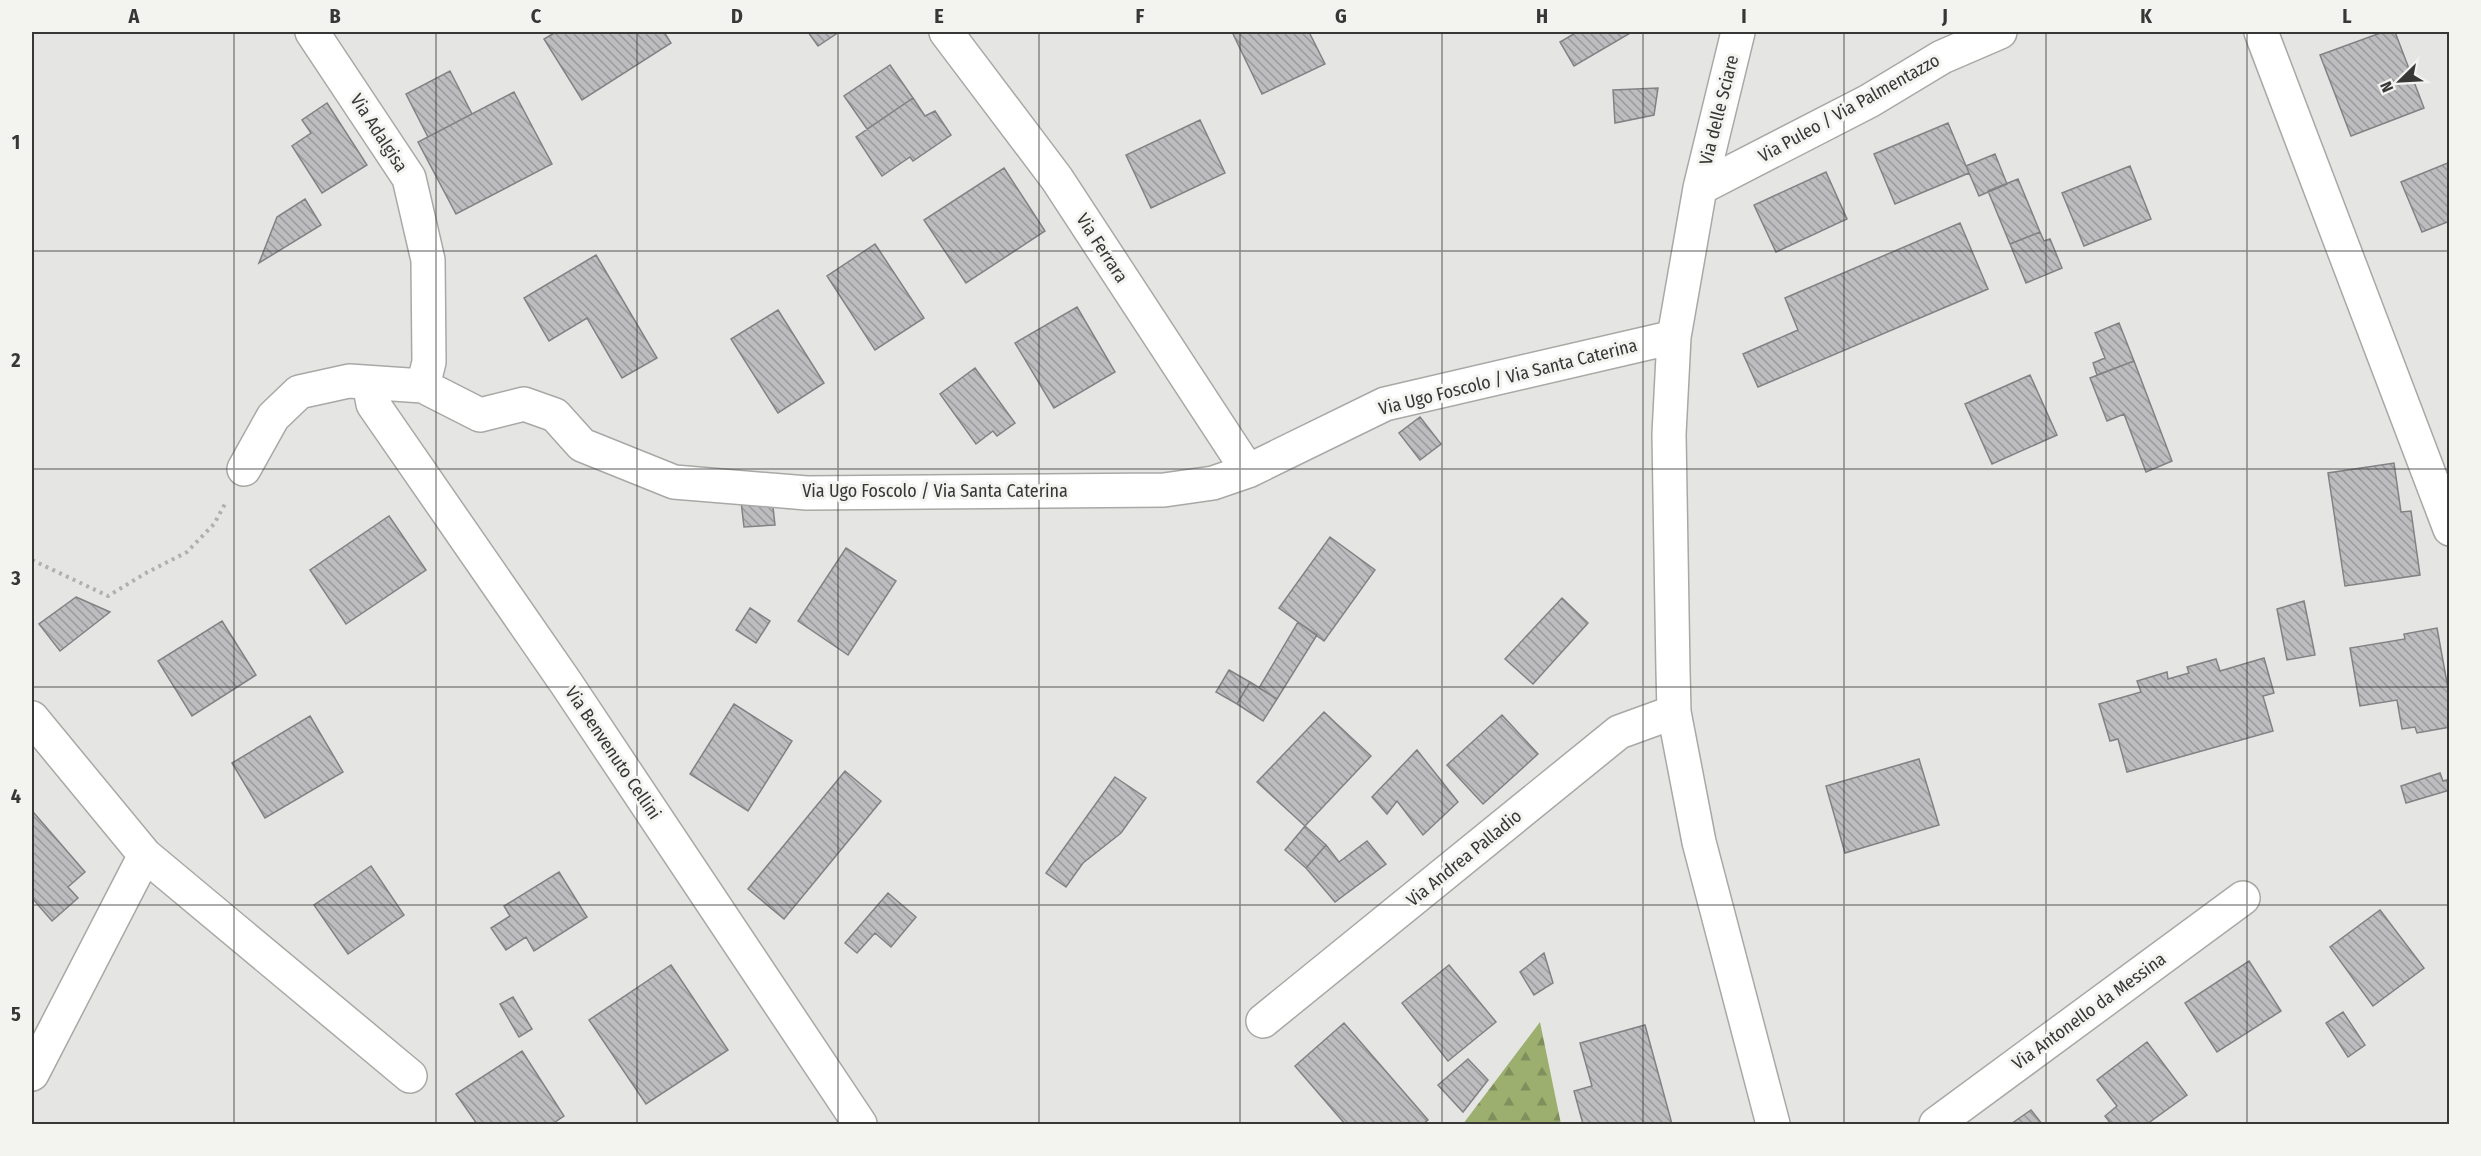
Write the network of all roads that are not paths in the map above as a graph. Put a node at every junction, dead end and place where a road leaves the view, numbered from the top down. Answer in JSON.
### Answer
{"nodes":[{"id":1,"x":312,"y":32,"type":"edge"},
{"id":2,"x":946,"y":32,"type":"edge"},
{"id":3,"x":1738,"y":32,"type":"edge"},
{"id":4,"x":2000,"y":32,"type":"edge"},
{"id":5,"x":2261,"y":32,"type":"edge"},
{"id":6,"x":1700,"y":188,"type":"junction"},
{"id":7,"x":1674,"y":337,"type":"junction"},
{"id":8,"x":369,"y":382,"type":"junction"},
{"id":9,"x":423,"y":386,"type":"junction"},
{"id":10,"x":244,"y":470,"type":"road end"},
{"id":11,"x":1248,"y":471,"type":"junction"},
{"id":12,"x":2450,"y":529,"type":"edge"},
{"id":13,"x":1674,"y":712,"type":"junction"},
{"id":14,"x":32,"y":718,"type":"edge"},
{"id":15,"x":144,"y":855,"type":"junction"},
{"id":16,"x":2243,"y":898,"type":"dead end"},
{"id":17,"x":1263,"y":1021,"type":"dead end"},
{"id":18,"x":32,"y":1074,"type":"edge"},
{"id":19,"x":410,"y":1076,"type":"dead end"},
{"id":20,"x":860,"y":1125,"type":"edge"},
{"id":21,"x":1773,"y":1125,"type":"edge"},
{"id":22,"x":1936,"y":1125,"type":"edge"}],
"edges":[{"from":1,"to":9,"type":"street","name":"Via Adalgisa"},
{"from":2,"to":11,"type":"street","name":"Via Ferrara"},
{"from":3,"to":6,"type":"street","name":"Via delle Sciare"},
{"from":4,"to":6,"type":"street","name":"Via Puleo / Via Palmentazzo"},
{"from":5,"to":12,"type":"street"},
{"from":6,"to":7,"type":"street","name":"Via delle Sciare"},
{"from":7,"to":11,"type":"street","name":"Via Ugo Foscolo / Via Santa Caterina"},
{"from":7,"to":13,"type":"street","name":"Via delle Sciare"},
{"from":8,"to":9,"type":"street","name":"Via Ugo Foscolo / Via Santa Caterina"},
{"from":8,"to":10,"type":"street","name":"Via Ugo Foscolo / Via Santa Caterina"},
{"from":8,"to":20,"type":"street","name":"Via Benvenuto Cellini"},
{"from":9,"to":11,"type":"street","name":"Via Ugo Foscolo / Via Santa Caterina"},
{"from":13,"to":17,"type":"street","name":"Via Andrea Palladio"},
{"from":13,"to":21,"type":"street","name":"Via delle Sciare"},
{"from":14,"to":15,"type":"street"},
{"from":15,"to":18,"type":"street"},
{"from":15,"to":19,"type":"street"},
{"from":16,"to":22,"type":"street","name":"Via Antonello da Messina"}]}
